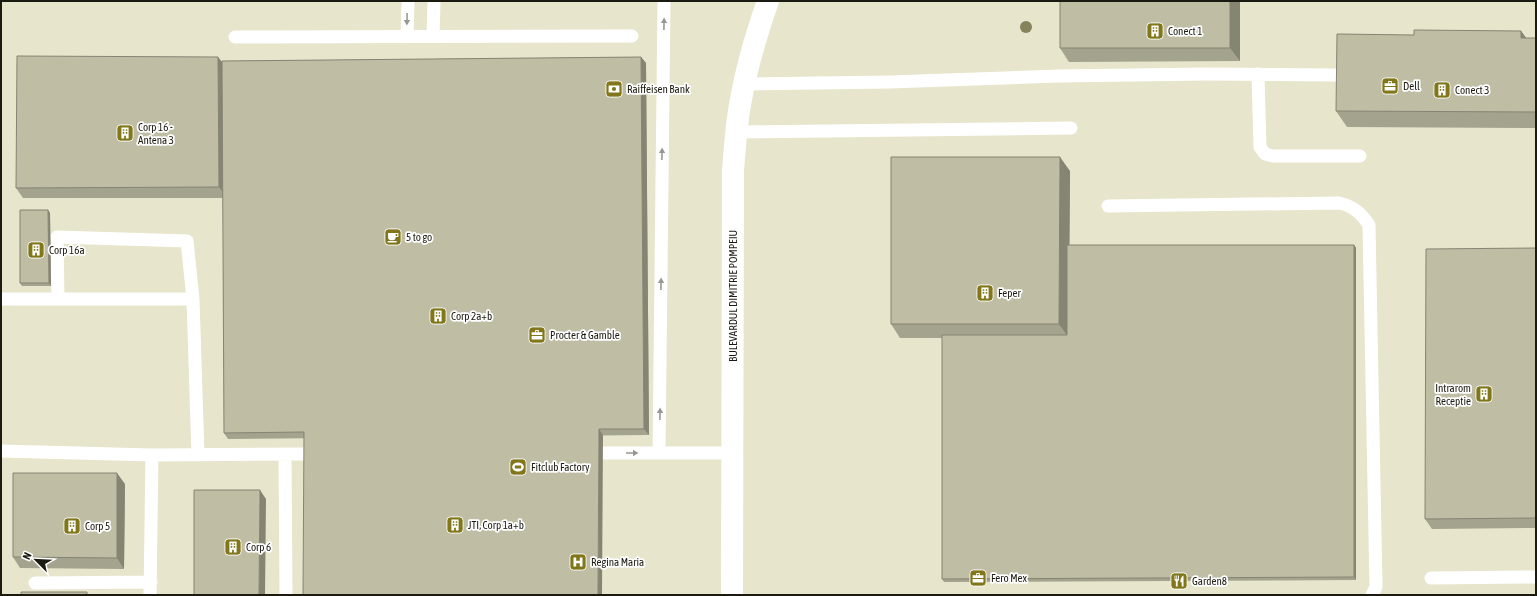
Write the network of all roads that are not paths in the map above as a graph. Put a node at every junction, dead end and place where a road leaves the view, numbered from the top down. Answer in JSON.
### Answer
{"nodes":[{"id":1,"x":408,"y":1,"type":"edge"},
{"id":2,"x":434,"y":1,"type":"edge"},
{"id":3,"x":664,"y":1,"type":"edge"},
{"id":4,"x":767,"y":1,"type":"edge"},
{"id":5,"x":433,"y":36,"type":"junction"},
{"id":6,"x":632,"y":36,"type":"dead end"},
{"id":7,"x":235,"y":37,"type":"dead end"},
{"id":8,"x":407,"y":37,"type":"junction"},
{"id":9,"x":1258,"y":74,"type":"junction"},
{"id":10,"x":1335,"y":75,"type":"edge"},
{"id":11,"x":744,"y":84,"type":"junction"},
{"id":12,"x":1071,"y":128,"type":"dead end"},
{"id":13,"x":736,"y":132,"type":"junction"},
{"id":14,"x":1360,"y":156,"type":"dead end"},
{"id":15,"x":1108,"y":206,"type":"dead end"},
{"id":16,"x":1,"y":299,"type":"edge"},
{"id":17,"x":58,"y":299,"type":"junction"},
{"id":18,"x":193,"y":299,"type":"junction"},
{"id":19,"x":1,"y":451,"type":"edge"},
{"id":20,"x":604,"y":453,"type":"dead end"},
{"id":21,"x":660,"y":453,"type":"junction"},
{"id":22,"x":732,"y":453,"type":"junction"},
{"id":23,"x":285,"y":454,"type":"junction"},
{"id":24,"x":308,"y":454,"type":"edge"},
{"id":25,"x":152,"y":455,"type":"junction"},
{"id":26,"x":198,"y":455,"type":"junction"},
{"id":27,"x":1431,"y":578,"type":"dead end"},
{"id":28,"x":1536,"y":578,"type":"edge"},
{"id":29,"x":151,"y":582,"type":"junction"},
{"id":30,"x":35,"y":583,"type":"dead end"},
{"id":31,"x":96,"y":589,"type":"edge"},
{"id":32,"x":150,"y":595,"type":"edge"},
{"id":33,"x":286,"y":595,"type":"edge"},
{"id":34,"x":732,"y":595,"type":"edge"},
{"id":35,"x":1372,"y":595,"type":"edge"}],
"edges":[{"from":1,"to":8,"type":"lane","one_way":true},
{"from":2,"to":5,"type":"lane"},
{"from":21,"to":3,"type":"lane","one_way":true},
{"from":4,"to":11,"type":"street","name":"BULEVARDUL DIMITRIE POMPEIU"},
{"from":5,"to":6,"type":"lane"},
{"from":5,"to":8,"type":"lane"},
{"from":7,"to":8,"type":"lane"},
{"from":9,"to":10,"type":"lane"},
{"from":9,"to":11,"type":"lane"},
{"from":9,"to":14,"type":"lane"},
{"from":11,"to":13,"type":"street","name":"BULEVARDUL DIMITRIE POMPEIU"},
{"from":12,"to":13,"type":"lane"},
{"from":13,"to":22,"type":"street","name":"BULEVARDUL DIMITRIE POMPEIU"},
{"from":15,"to":35,"type":"lane"},
{"from":16,"to":17,"type":"lane"},
{"from":17,"to":18,"type":"lane"},
{"from":17,"to":18,"type":"lane"},
{"from":18,"to":26,"type":"lane"},
{"from":19,"to":25,"type":"lane"},
{"from":20,"to":21,"type":"lane","one_way":true},
{"from":21,"to":22,"type":"lane"},
{"from":22,"to":34,"type":"street","name":"BULEVARDUL DIMITRIE POMPEIU"},
{"from":23,"to":24,"type":"lane"},
{"from":23,"to":26,"type":"lane"},
{"from":23,"to":33,"type":"lane"},
{"from":25,"to":26,"type":"lane"},
{"from":25,"to":29,"type":"lane"},
{"from":27,"to":28,"type":"lane"},
{"from":29,"to":31,"type":"lane"},
{"from":29,"to":32,"type":"lane"},
{"from":30,"to":31,"type":"lane"}]}
